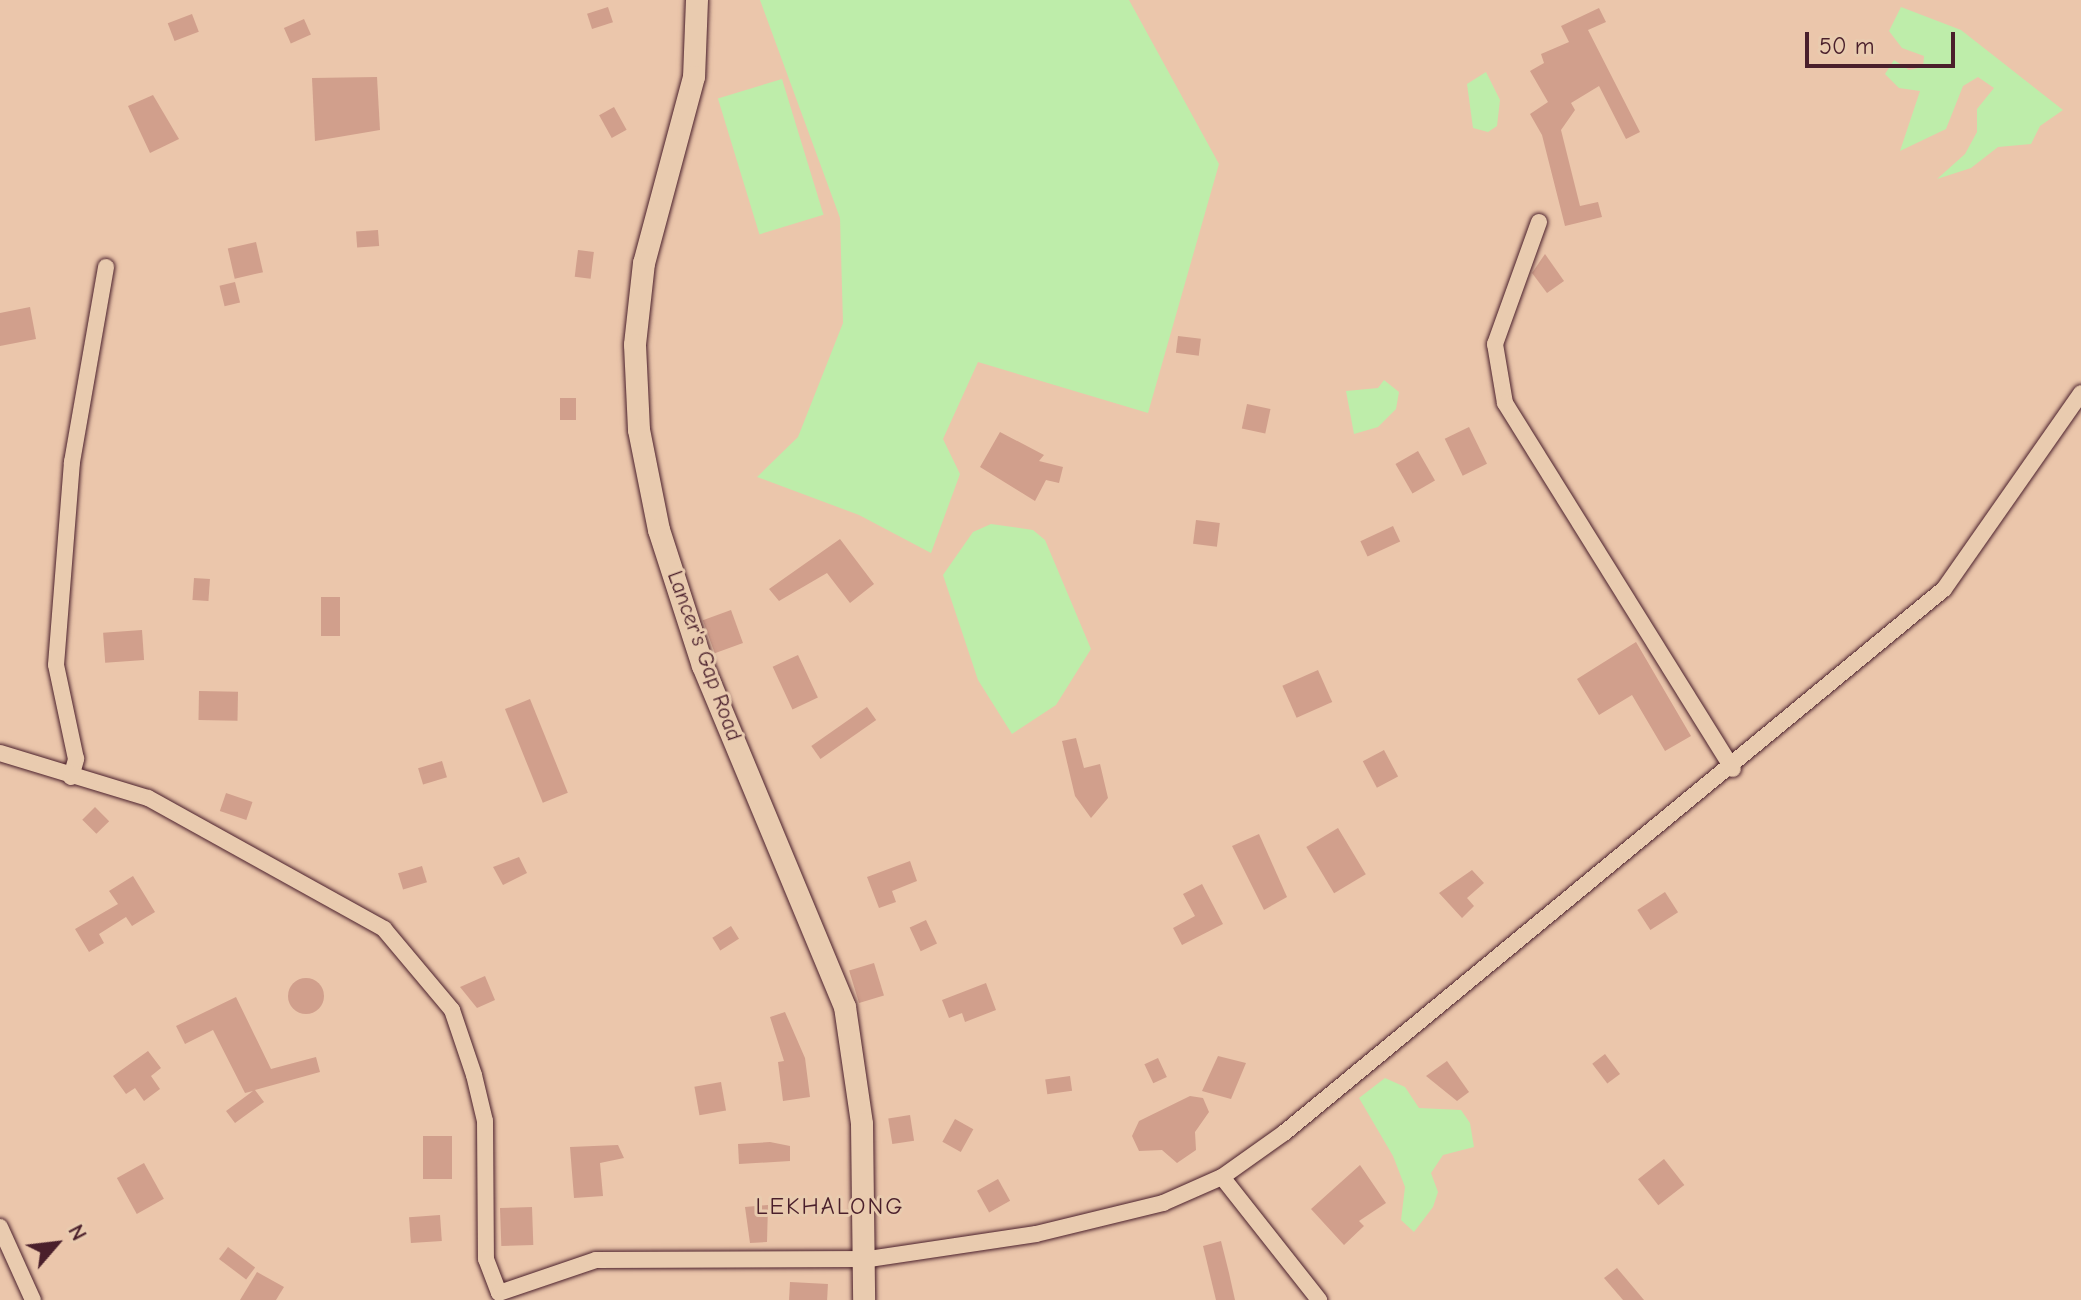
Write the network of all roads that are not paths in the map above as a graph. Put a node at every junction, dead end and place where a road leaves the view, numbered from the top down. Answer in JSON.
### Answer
{"nodes":[{"id":1,"x":697,"y":0,"type":"edge"},
{"id":2,"x":1539,"y":222,"type":"dead end"},
{"id":3,"x":106,"y":267,"type":"dead end"},
{"id":4,"x":2081,"y":393,"type":"edge"},
{"id":5,"x":0,"y":753,"type":"edge"},
{"id":6,"x":1733,"y":769,"type":"junction"},
{"id":7,"x":71,"y":777,"type":"junction"},
{"id":8,"x":1222,"y":1177,"type":"junction"},
{"id":9,"x":0,"y":1227,"type":"edge"},
{"id":10,"x":869,"y":1259,"type":"junction"},
{"id":11,"x":497,"y":1298,"type":"edge"},
{"id":12,"x":33,"y":1300,"type":"edge"},
{"id":13,"x":864,"y":1300,"type":"edge"},
{"id":14,"x":1319,"y":1300,"type":"edge"}],
"edges":[{"from":1,"to":10,"type":"main road","name":"Lancer's Gap Road"},
{"from":2,"to":6,"type":"street"},
{"from":3,"to":7,"type":"street"},
{"from":4,"to":6,"type":"street"},
{"from":5,"to":7,"type":"street"},
{"from":6,"to":8,"type":"street"},
{"from":7,"to":11,"type":"street"},
{"from":8,"to":10,"type":"street"},
{"from":8,"to":14,"type":"street"},
{"from":9,"to":12,"type":"street"},
{"from":10,"to":11,"type":"street"},
{"from":10,"to":13,"type":"main road","name":"Lancer's Gap Road"}]}
